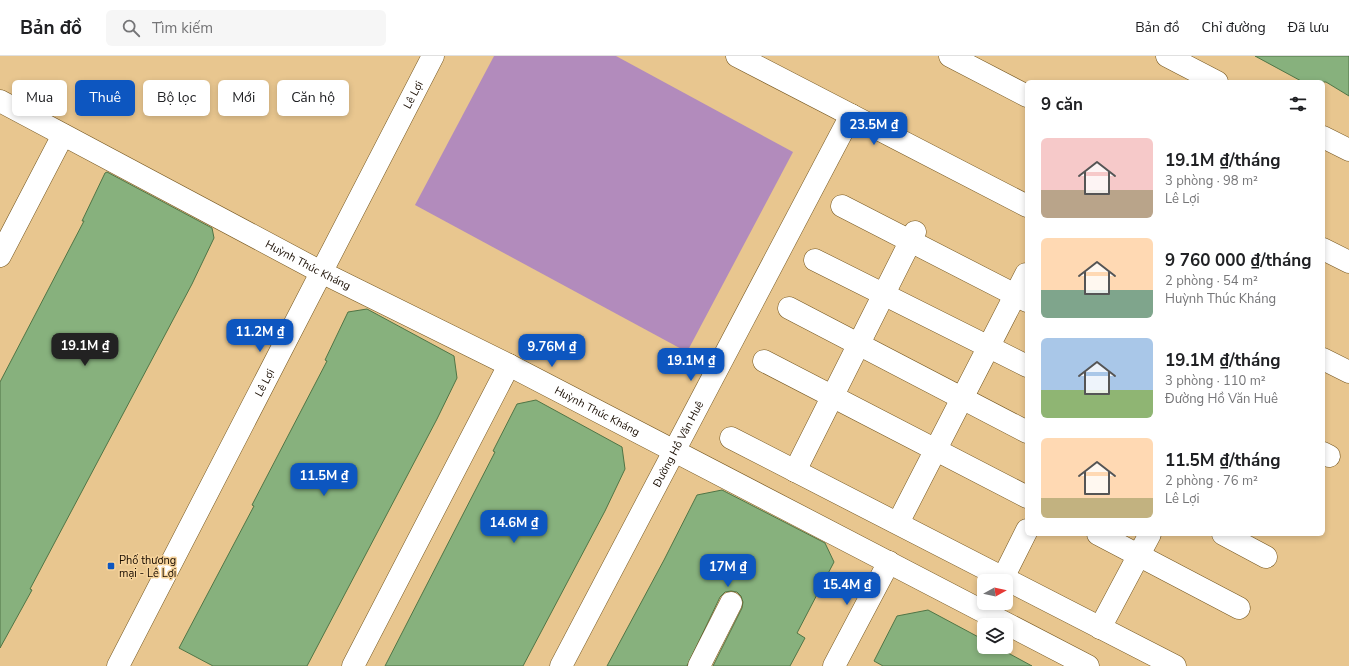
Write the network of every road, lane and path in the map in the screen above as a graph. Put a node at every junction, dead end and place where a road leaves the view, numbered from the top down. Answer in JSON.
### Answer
{"nodes":[{"id":1,"x":433,"y":56,"type":"edge"},
{"id":2,"x":737,"y":56,"type":"edge"},
{"id":3,"x":950,"y":56,"type":"edge"},
{"id":4,"x":1167,"y":56,"type":"edge"},
{"id":5,"x":1214,"y":80,"type":"edge"},
{"id":6,"x":1025,"y":95,"type":"edge"},
{"id":7,"x":0,"y":101,"type":"edge"},
{"id":8,"x":851,"y":115,"type":"junction"},
{"id":9,"x":63,"y":135,"type":"junction"},
{"id":10,"x":1325,"y":138,"type":"edge"},
{"id":11,"x":1349,"y":150,"type":"edge"},
{"id":12,"x":1025,"y":205,"type":"edge"},
{"id":13,"x":842,"y":206,"type":"dead end"},
{"id":14,"x":913,"y":236,"type":"junction"},
{"id":15,"x":1325,"y":250,"type":"edge"},
{"id":16,"x":0,"y":256,"type":"edge"},
{"id":17,"x":815,"y":260,"type":"dead end"},
{"id":18,"x":1349,"y":262,"type":"edge"},
{"id":19,"x":321,"y":272,"type":"junction"},
{"id":20,"x":1025,"y":279,"type":"edge"},
{"id":21,"x":884,"y":294,"type":"junction"},
{"id":22,"x":1021,"y":298,"type":"edge"},
{"id":23,"x":789,"y":308,"type":"dead end"},
{"id":24,"x":858,"y":344,"type":"junction"},
{"id":25,"x":988,"y":347,"type":"junction"},
{"id":26,"x":1325,"y":360,"type":"edge"},
{"id":27,"x":764,"y":361,"type":"dead end"},
{"id":28,"x":509,"y":365,"type":"junction"},
{"id":29,"x":1025,"y":365,"type":"edge"},
{"id":30,"x":1349,"y":372,"type":"edge"},
{"id":31,"x":832,"y":396,"type":"junction"},
{"id":32,"x":962,"y":398,"type":"junction"},
{"id":33,"x":1025,"y":431,"type":"edge"},
{"id":34,"x":731,"y":438,"type":"dead end"},
{"id":35,"x":674,"y":450,"type":"junction"},
{"id":36,"x":936,"y":450,"type":"junction"},
{"id":37,"x":795,"y":471,"type":"junction"},
{"id":38,"x":1025,"y":496,"type":"edge"},
{"id":39,"x":898,"y":524,"type":"junction"},
{"id":40,"x":1025,"y":534,"type":"edge"},
{"id":41,"x":1102,"y":536,"type":"edge"},
{"id":42,"x":1149,"y":536,"type":"edge"},
{"id":43,"x":1227,"y":536,"type":"edge"},
{"id":44,"x":1139,"y":555,"type":"junction"},
{"id":45,"x":1266,"y":557,"type":"dead end"},
{"id":46,"x":889,"y":562,"type":"junction"},
{"id":47,"x":995,"y":574,"type":"edge"},
{"id":48,"x":1005,"y":574,"type":"edge"},
{"id":49,"x":1013,"y":583,"type":"edge"},
{"id":50,"x":731,"y":603,"type":"dead end"},
{"id":51,"x":1240,"y":608,"type":"dead end"},
{"id":52,"x":1100,"y":628,"type":"junction"},
{"id":53,"x":1084,"y":665,"type":"edge"},
{"id":54,"x":118,"y":666,"type":"edge"},
{"id":55,"x":353,"y":666,"type":"edge"},
{"id":56,"x":561,"y":666,"type":"edge"},
{"id":57,"x":699,"y":666,"type":"edge"},
{"id":58,"x":834,"y":666,"type":"edge"},
{"id":59,"x":1175,"y":666,"type":"edge"}],
"edges":[{"from":1,"to":19,"type":"street","name":"Lê Lợi"},
{"from":2,"to":8,"type":"street"},
{"from":3,"to":6,"type":"street"},
{"from":4,"to":5,"type":"street"},
{"from":7,"to":9,"type":"street","name":"Huỳnh Thúc Kháng"},
{"from":8,"to":12,"type":"street"},
{"from":8,"to":35,"type":"street","name":"Đường Hồ Văn Huê"},
{"from":9,"to":16,"type":"street"},
{"from":9,"to":19,"type":"street","name":"Huỳnh Thúc Kháng"},
{"from":10,"to":11,"type":"street"},
{"from":13,"to":14,"type":"street"},
{"from":14,"to":21,"type":"street"},
{"from":14,"to":22,"type":"street"},
{"from":15,"to":18,"type":"street"},
{"from":17,"to":21,"type":"street"},
{"from":19,"to":28,"type":"street","name":"Huỳnh Thúc Kháng"},
{"from":19,"to":54,"type":"street","name":"Lê Lợi"},
{"from":20,"to":22,"type":"street"},
{"from":21,"to":24,"type":"street"},
{"from":21,"to":25,"type":"street"},
{"from":22,"to":25,"type":"street"},
{"from":23,"to":24,"type":"street"},
{"from":24,"to":31,"type":"street"},
{"from":24,"to":32,"type":"street"},
{"from":25,"to":29,"type":"street"},
{"from":25,"to":32,"type":"street"},
{"from":26,"to":30,"type":"street"},
{"from":27,"to":31,"type":"street"},
{"from":28,"to":35,"type":"street","name":"Huỳnh Thúc Kháng"},
{"from":28,"to":55,"type":"street"},
{"from":31,"to":36,"type":"street"},
{"from":31,"to":37,"type":"street"},
{"from":32,"to":33,"type":"street"},
{"from":32,"to":36,"type":"street"},
{"from":34,"to":37,"type":"street"},
{"from":35,"to":46,"type":"street","name":"Huỳnh Thúc Kháng"},
{"from":35,"to":56,"type":"street","name":"Đường Hồ Văn Huê"},
{"from":36,"to":38,"type":"street"},
{"from":36,"to":39,"type":"street"},
{"from":37,"to":39,"type":"street"},
{"from":39,"to":47,"type":"street"},
{"from":40,"to":48,"type":"street"},
{"from":41,"to":44,"type":"street"},
{"from":42,"to":44,"type":"street"},
{"from":43,"to":45,"type":"street"},
{"from":44,"to":51,"type":"street"},
{"from":44,"to":52,"type":"street"},
{"from":46,"to":53,"type":"street","name":"Huỳnh Thúc Kháng"},
{"from":46,"to":58,"type":"street"},
{"from":49,"to":52,"type":"street"},
{"from":50,"to":57,"type":"street"},
{"from":52,"to":59,"type":"street"}]}
